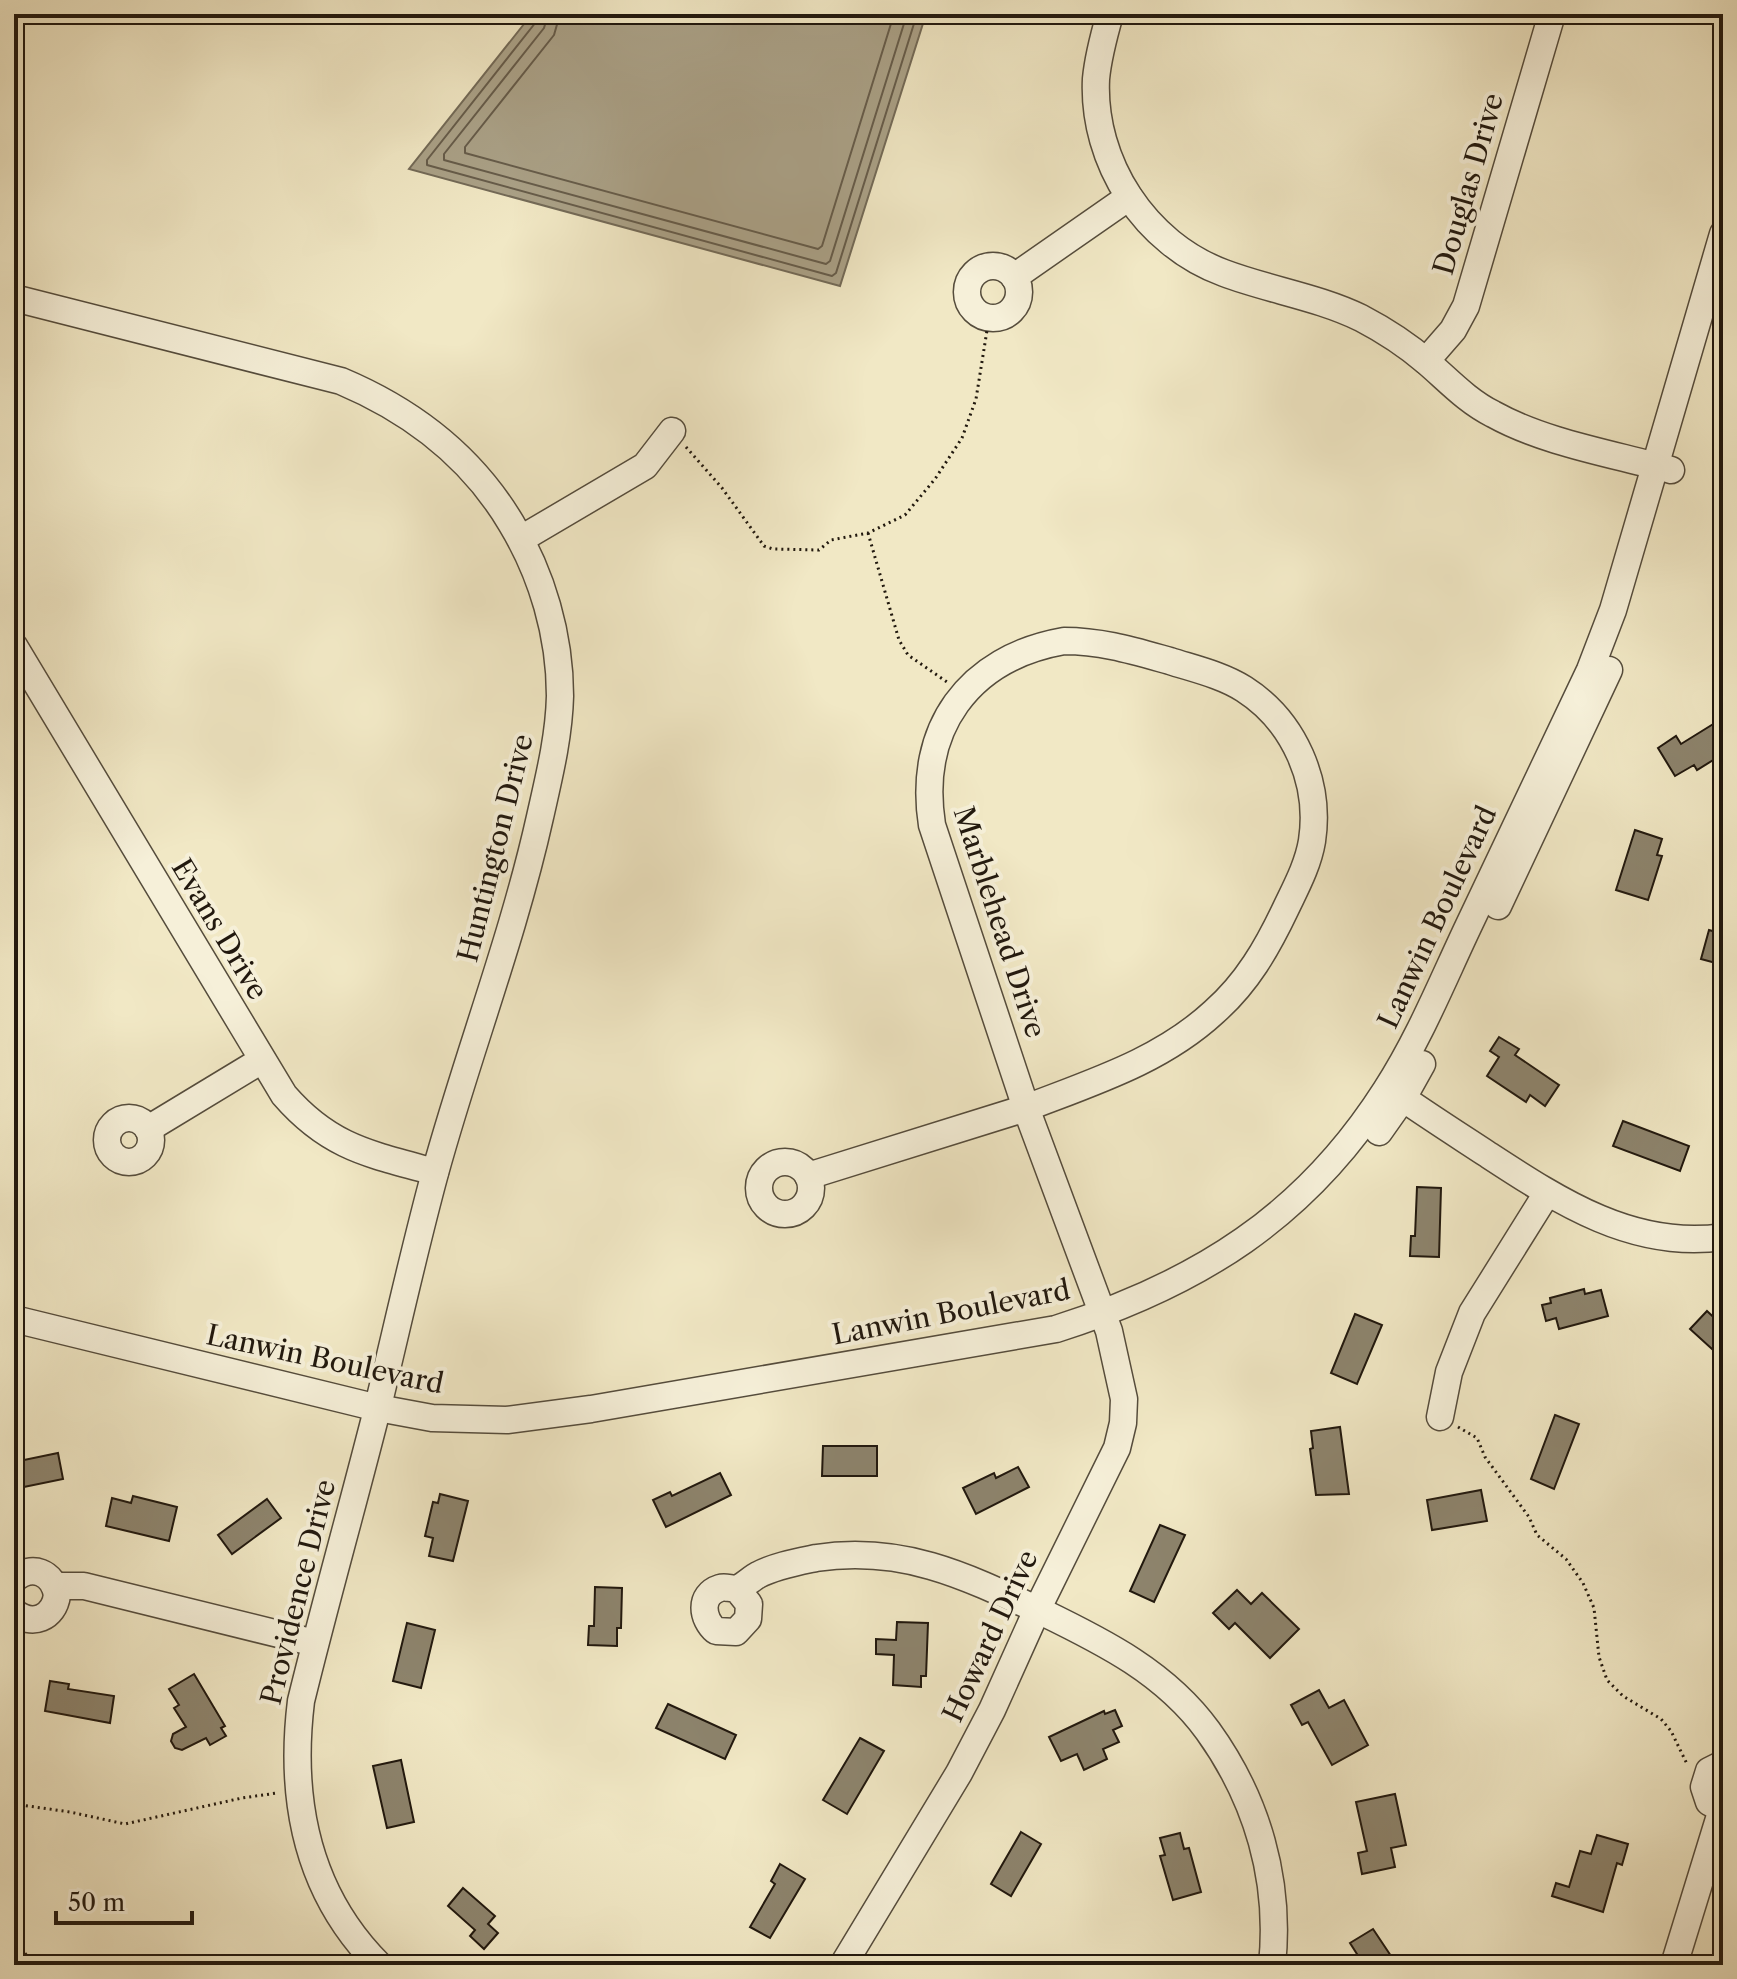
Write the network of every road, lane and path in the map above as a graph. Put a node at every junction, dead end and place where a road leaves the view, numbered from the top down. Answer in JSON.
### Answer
{"nodes":[{"id":1,"x":1110,"y":14,"type":"edge"},
{"id":2,"x":1552,"y":14,"type":"edge"},
{"id":3,"x":1129,"y":197,"type":"junction"},
{"id":4,"x":1723,"y":234,"type":"edge"},
{"id":5,"x":1014,"y":277,"type":"junction"},
{"id":6,"x":1723,"y":288,"type":"edge"},
{"id":7,"x":14,"y":298,"type":"edge"},
{"id":8,"x":989,"y":318,"type":"junction"},
{"id":9,"x":1426,"y":361,"type":"junction"},
{"id":10,"x":672,"y":431,"type":"joint"},
{"id":11,"x":1664,"y":468,"type":"junction"},
{"id":12,"x":868,"y":533,"type":"junction"},
{"id":13,"x":521,"y":539,"type":"junction"},
{"id":14,"x":14,"y":646,"type":"edge"},
{"id":15,"x":963,"y":693,"type":"junction"},
{"id":16,"x":262,"y":1060,"type":"junction"},
{"id":17,"x":1395,"y":1093,"type":"junction"},
{"id":18,"x":1026,"y":1108,"type":"junction"},
{"id":19,"x":148,"y":1129,"type":"dead end"},
{"id":20,"x":435,"y":1172,"type":"junction"},
{"id":21,"x":808,"y":1176,"type":"dead end"},
{"id":22,"x":1547,"y":1193,"type":"junction"},
{"id":23,"x":1723,"y":1237,"type":"edge"},
{"id":24,"x":14,"y":1319,"type":"edge"},
{"id":25,"x":1106,"y":1323,"type":"junction"},
{"id":26,"x":14,"y":1337,"type":"edge"},
{"id":27,"x":376,"y":1415,"type":"junction"},
{"id":28,"x":1440,"y":1417,"type":"joint"},
{"id":29,"x":14,"y":1579,"type":"edge"},
{"id":30,"x":56,"y":1586,"type":"junction"},
{"id":31,"x":737,"y":1589,"type":"dead end"},
{"id":32,"x":1037,"y":1610,"type":"junction"},
{"id":33,"x":14,"y":1612,"type":"edge"},
{"id":34,"x":315,"y":1643,"type":"junction"},
{"id":35,"x":1714,"y":1771,"type":"edge"},
{"id":36,"x":298,"y":1791,"type":"junction"},
{"id":37,"x":14,"y":1804,"type":"edge"},
{"id":38,"x":1722,"y":1809,"type":"edge"},
{"id":39,"x":14,"y":1939,"type":"edge"},
{"id":40,"x":34,"y":1965,"type":"edge"},
{"id":41,"x":379,"y":1965,"type":"edge"},
{"id":42,"x":843,"y":1965,"type":"edge"},
{"id":43,"x":1272,"y":1965,"type":"edge"},
{"id":44,"x":1674,"y":1965,"type":"edge"}],
"edges":[{"from":1,"to":3,"type":"street"},
{"from":2,"to":9,"type":"street","name":"Douglas Drive"},
{"from":3,"to":5,"type":"street"},
{"from":3,"to":9,"type":"street"},
{"from":4,"to":11,"type":"street","name":"Lanwin Boulevard"},
{"from":5,"to":8,"type":"street"},
{"from":5,"to":8,"type":"street"},
{"from":6,"to":11,"type":"street","name":"Lanwin Boulevard"},
{"from":7,"to":13,"type":"street","name":"Huntington Drive"},
{"from":8,"to":12,"type":"path"},
{"from":9,"to":11,"type":"street"},
{"from":10,"to":12,"type":"path"},
{"from":10,"to":13,"type":"street"},
{"from":11,"to":17,"type":"street","name":"Lanwin Boulevard"},
{"from":12,"to":15,"type":"path"},
{"from":13,"to":20,"type":"street","name":"Huntington Drive"},
{"from":14,"to":16,"type":"street","name":"Evans Drive"},
{"from":15,"to":18,"type":"street","name":"Marblehead Drive"},
{"from":15,"to":18,"type":"street","name":"Marblehead Drive"},
{"from":16,"to":19,"type":"street"},
{"from":16,"to":20,"type":"street","name":"Evans Drive"},
{"from":17,"to":22,"type":"street"},
{"from":17,"to":25,"type":"street","name":"Lanwin Boulevard"},
{"from":18,"to":21,"type":"street"},
{"from":18,"to":25,"type":"street","name":"Marblehead Drive"},
{"from":20,"to":27,"type":"street","name":"Huntington Drive"},
{"from":22,"to":23,"type":"street"},
{"from":22,"to":28,"type":"street"},
{"from":24,"to":27,"type":"street","name":"Lanwin Boulevard"},
{"from":25,"to":27,"type":"street","name":"Lanwin Boulevard"},
{"from":25,"to":32,"type":"street","name":"Howard Drive"},
{"from":26,"to":27,"type":"street","name":"Lanwin Boulevard"},
{"from":27,"to":34,"type":"street","name":"Providence Drive"},
{"from":28,"to":35,"type":"path"},
{"from":29,"to":30,"type":"street"},
{"from":30,"to":33,"type":"street"},
{"from":30,"to":34,"type":"street"},
{"from":31,"to":32,"type":"street"},
{"from":32,"to":42,"type":"street","name":"Howard Drive"},
{"from":32,"to":43,"type":"street"},
{"from":34,"to":36,"type":"street","name":"Providence Drive"},
{"from":35,"to":38,"type":"street"},
{"from":36,"to":37,"type":"path"},
{"from":36,"to":41,"type":"street","name":"Providence Drive"},
{"from":38,"to":44,"type":"street"},
{"from":39,"to":40,"type":"path"}]}
